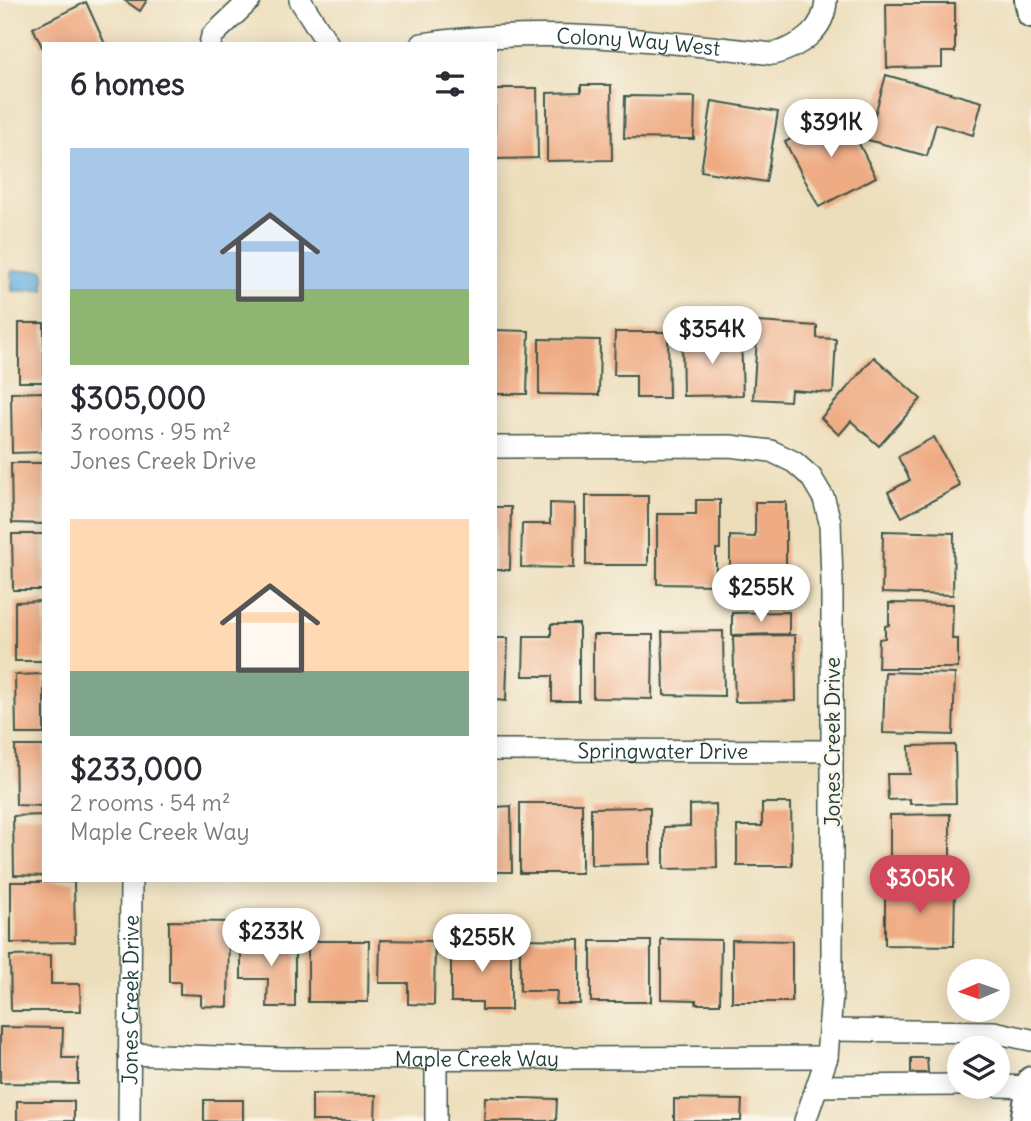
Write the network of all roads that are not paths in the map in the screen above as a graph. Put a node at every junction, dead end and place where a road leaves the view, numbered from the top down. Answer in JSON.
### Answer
{"nodes":[{"id":1,"x":250,"y":0,"type":"edge"},
{"id":2,"x":300,"y":0,"type":"edge"},
{"id":3,"x":826,"y":0,"type":"edge"},
{"id":4,"x":1028,"y":0,"type":"edge"},
{"id":5,"x":1031,"y":14,"type":"edge"},
{"id":6,"x":210,"y":42,"type":"edge"},
{"id":7,"x":327,"y":42,"type":"edge"},
{"id":8,"x":444,"y":42,"type":"edge"},
{"id":9,"x":497,"y":447,"type":"edge"},
{"id":10,"x":497,"y":751,"type":"edge"},
{"id":11,"x":831,"y":751,"type":"junction"},
{"id":12,"x":131,"y":882,"type":"edge"},
{"id":13,"x":830,"y":1030,"type":"junction"},
{"id":14,"x":1031,"y":1040,"type":"edge"},
{"id":15,"x":129,"y":1054,"type":"junction"},
{"id":16,"x":827,"y":1057,"type":"junction"},
{"id":17,"x":436,"y":1058,"type":"junction"},
{"id":18,"x":947,"y":1085,"type":"edge"},
{"id":19,"x":1030,"y":1085,"type":"edge"},
{"id":20,"x":818,"y":1086,"type":"junction"},
{"id":21,"x":1010,"y":1086,"type":"edge"},
{"id":22,"x":129,"y":1121,"type":"edge"},
{"id":23,"x":436,"y":1121,"type":"edge"},
{"id":24,"x":805,"y":1121,"type":"edge"},
{"id":25,"x":1024,"y":1121,"type":"edge"}],
"edges":[{"from":1,"to":6,"type":"street"},
{"from":2,"to":7,"type":"street"},
{"from":3,"to":8,"type":"street","name":"Colony Way West"},
{"from":4,"to":5,"type":"street"},
{"from":9,"to":11,"type":"street","name":"Jones Creek Drive"},
{"from":10,"to":11,"type":"street","name":"Springwater Drive"},
{"from":11,"to":13,"type":"street","name":"Jones Creek Drive"},
{"from":12,"to":15,"type":"street","name":"Jones Creek Drive"},
{"from":13,"to":14,"type":"street"},
{"from":13,"to":16,"type":"street","name":"Jones Creek Drive"},
{"from":15,"to":17,"type":"street","name":"Maple Creek Way"},
{"from":15,"to":22,"type":"street","name":"Jones Creek Drive"},
{"from":16,"to":17,"type":"street","name":"Maple Creek Way"},
{"from":16,"to":20,"type":"street","name":"Jones Creek Drive"},
{"from":17,"to":23,"type":"street"},
{"from":18,"to":20,"type":"street"},
{"from":19,"to":21,"type":"street"},
{"from":19,"to":25,"type":"street"},
{"from":20,"to":24,"type":"street","name":"Jones Creek Drive"}]}
